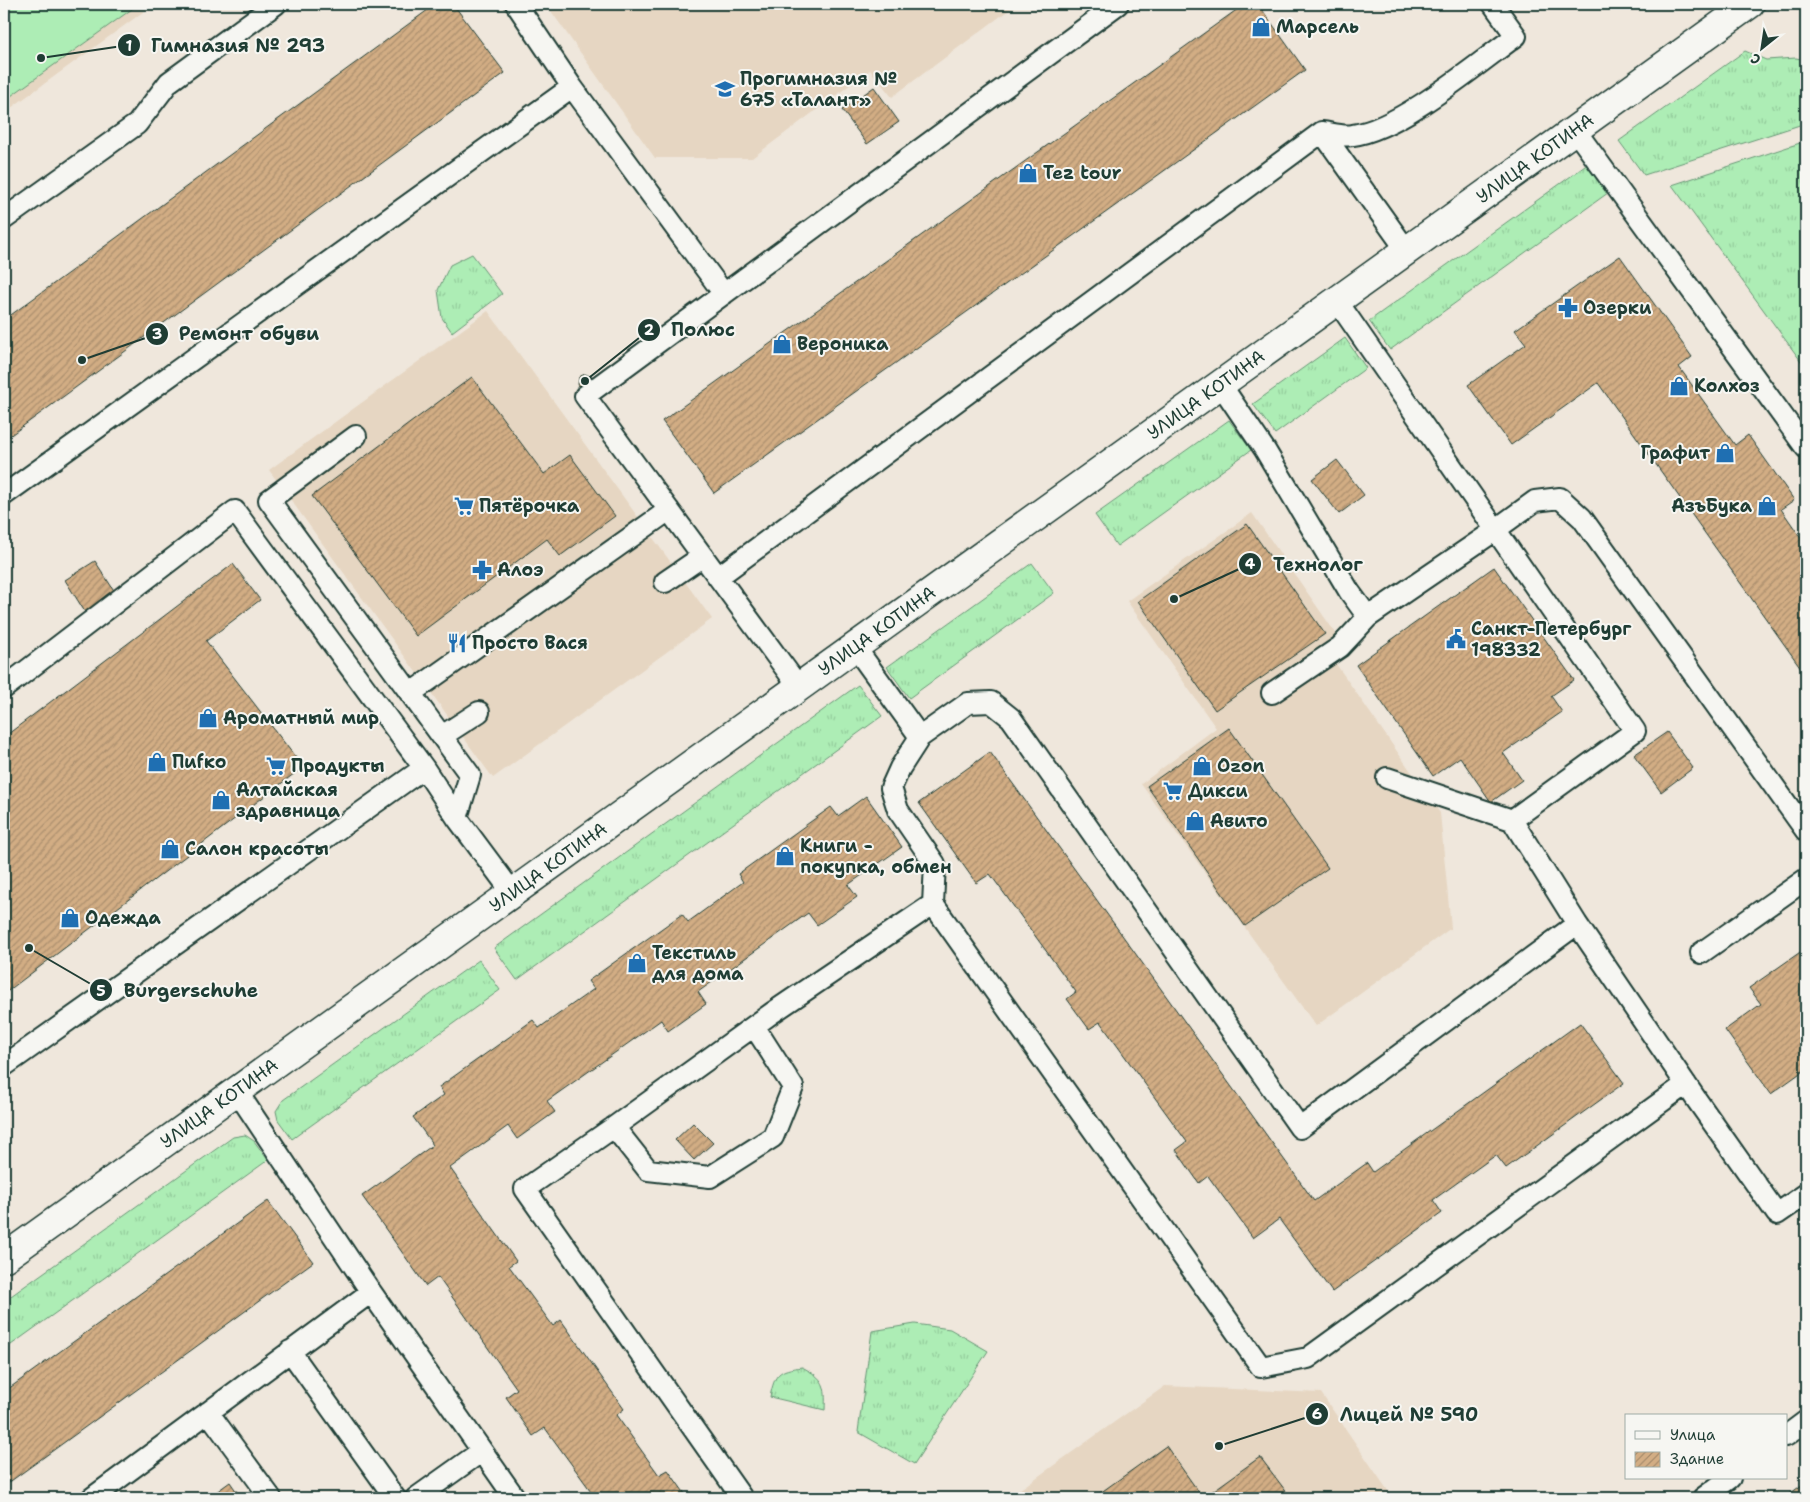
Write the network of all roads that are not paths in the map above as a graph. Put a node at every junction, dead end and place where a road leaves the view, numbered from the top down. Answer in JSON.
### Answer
{"nodes":[{"id":1,"x":276,"y":4,"type":"edge"},
{"id":2,"x":516,"y":4,"type":"edge"},
{"id":3,"x":1118,"y":4,"type":"edge"},
{"id":4,"x":1493,"y":4,"type":"edge"},
{"id":5,"x":1750,"y":4,"type":"edge"},
{"id":6,"x":572,"y":87,"type":"junction"},
{"id":7,"x":1575,"y":130,"type":"junction"},
{"id":8,"x":1322,"y":132,"type":"junction"},
{"id":9,"x":4,"y":219,"type":"edge"},
{"id":10,"x":1407,"y":251,"type":"junction"},
{"id":11,"x":724,"y":294,"type":"junction"},
{"id":12,"x":1337,"y":301,"type":"junction"},
{"id":13,"x":1221,"y":385,"type":"junction"},
{"id":14,"x":356,"y":436,"type":"dead end"},
{"id":15,"x":1806,"y":448,"type":"edge"},
{"id":16,"x":4,"y":495,"type":"edge"},
{"id":17,"x":669,"y":510,"type":"junction"},
{"id":18,"x":1491,"y":533,"type":"junction"},
{"id":19,"x":703,"y":556,"type":"junction"},
{"id":20,"x":718,"y":577,"type":"junction"},
{"id":21,"x":665,"y":582,"type":"dead end"},
{"id":22,"x":1368,"y":617,"type":"junction"},
{"id":23,"x":855,"y":647,"type":"junction"},
{"id":24,"x":799,"y":687,"type":"junction"},
{"id":25,"x":4,"y":688,"type":"edge"},
{"id":26,"x":411,"y":693,"type":"junction"},
{"id":27,"x":1272,"y":693,"type":"dead end"},
{"id":28,"x":479,"y":712,"type":"dead end"},
{"id":29,"x":442,"y":736,"type":"junction"},
{"id":30,"x":920,"y":737,"type":"junction"},
{"id":31,"x":424,"y":768,"type":"junction"},
{"id":32,"x":1387,"y":778,"type":"dead end"},
{"id":33,"x":457,"y":818,"type":"junction"},
{"id":34,"x":1512,"y":820,"type":"junction"},
{"id":35,"x":1806,"y":832,"type":"edge"},
{"id":36,"x":1806,"y":879,"type":"edge"},
{"id":37,"x":512,"y":892,"type":"junction"},
{"id":38,"x":933,"y":904,"type":"junction"},
{"id":39,"x":1577,"y":924,"type":"junction"},
{"id":40,"x":1702,"y":953,"type":"dead end"},
{"id":41,"x":754,"y":1026,"type":"junction"},
{"id":42,"x":4,"y":1066,"type":"edge"},
{"id":43,"x":1686,"y":1084,"type":"junction"},
{"id":44,"x":236,"y":1090,"type":"junction"},
{"id":45,"x":614,"y":1127,"type":"junction"},
{"id":46,"x":1806,"y":1194,"type":"edge"},
{"id":47,"x":4,"y":1258,"type":"edge"},
{"id":48,"x":371,"y":1292,"type":"junction"},
{"id":49,"x":290,"y":1352,"type":"junction"},
{"id":50,"x":208,"y":1412,"type":"junction"},
{"id":51,"x":1806,"y":1421,"type":"edge"},
{"id":52,"x":1788,"y":1434,"type":"edge"},
{"id":53,"x":482,"y":1450,"type":"junction"},
{"id":54,"x":1727,"y":1480,"type":"edge"},
{"id":55,"x":92,"y":1498,"type":"edge"},
{"id":56,"x":271,"y":1498,"type":"edge"},
{"id":57,"x":395,"y":1498,"type":"edge"},
{"id":58,"x":416,"y":1498,"type":"edge"},
{"id":59,"x":515,"y":1498,"type":"edge"},
{"id":60,"x":742,"y":1498,"type":"edge"},
{"id":61,"x":1702,"y":1498,"type":"edge"}],
"edges":[{"from":1,"to":9,"type":"lane"},
{"from":2,"to":6,"type":"lane"},
{"from":3,"to":11,"type":"lane"},
{"from":4,"to":8,"type":"lane"},
{"from":5,"to":7,"type":"street","name":"УЛИЦА КОТИНА"},
{"from":6,"to":11,"type":"lane"},
{"from":6,"to":16,"type":"lane"},
{"from":7,"to":10,"type":"street","name":"УЛИЦА КОТИНА"},
{"from":7,"to":15,"type":"lane"},
{"from":8,"to":10,"type":"lane"},
{"from":8,"to":20,"type":"lane"},
{"from":10,"to":12,"type":"street","name":"УЛИЦА КОТИНА"},
{"from":11,"to":17,"type":"lane"},
{"from":12,"to":13,"type":"street","name":"УЛИЦА КОТИНА"},
{"from":12,"to":18,"type":"lane"},
{"from":13,"to":22,"type":"lane"},
{"from":13,"to":23,"type":"street","name":"УЛИЦА КОТИНА"},
{"from":14,"to":26,"type":"lane"},
{"from":17,"to":19,"type":"lane"},
{"from":17,"to":26,"type":"lane"},
{"from":18,"to":22,"type":"lane"},
{"from":18,"to":34,"type":"lane"},
{"from":18,"to":35,"type":"lane"},
{"from":19,"to":20,"type":"lane"},
{"from":19,"to":21,"type":"lane"},
{"from":20,"to":24,"type":"lane"},
{"from":22,"to":27,"type":"lane"},
{"from":23,"to":24,"type":"street","name":"УЛИЦА КОТИНА"},
{"from":23,"to":30,"type":"lane"},
{"from":24,"to":37,"type":"street","name":"УЛИЦА КОТИНА"},
{"from":25,"to":31,"type":"lane"},
{"from":26,"to":29,"type":"lane"},
{"from":28,"to":29,"type":"lane"},
{"from":29,"to":33,"type":"lane"},
{"from":30,"to":38,"type":"lane"},
{"from":30,"to":39,"type":"lane"},
{"from":31,"to":33,"type":"lane"},
{"from":31,"to":42,"type":"lane"},
{"from":32,"to":34,"type":"lane"},
{"from":33,"to":37,"type":"lane"},
{"from":34,"to":39,"type":"lane"},
{"from":36,"to":40,"type":"lane"},
{"from":37,"to":44,"type":"street","name":"УЛИЦА КОТИНА"},
{"from":38,"to":41,"type":"lane"},
{"from":38,"to":43,"type":"lane"},
{"from":39,"to":43,"type":"lane"},
{"from":41,"to":45,"type":"lane"},
{"from":41,"to":45,"type":"lane"},
{"from":43,"to":46,"type":"lane"},
{"from":44,"to":47,"type":"street","name":"УЛИЦА КОТИНА"},
{"from":44,"to":48,"type":"lane"},
{"from":45,"to":60,"type":"lane"},
{"from":48,"to":49,"type":"lane"},
{"from":48,"to":53,"type":"lane"},
{"from":49,"to":50,"type":"lane"},
{"from":49,"to":57,"type":"lane"},
{"from":50,"to":55,"type":"lane"},
{"from":50,"to":56,"type":"lane"},
{"from":51,"to":52,"type":"lane"},
{"from":53,"to":58,"type":"lane"},
{"from":53,"to":59,"type":"lane"},
{"from":54,"to":61,"type":"lane"}]}
